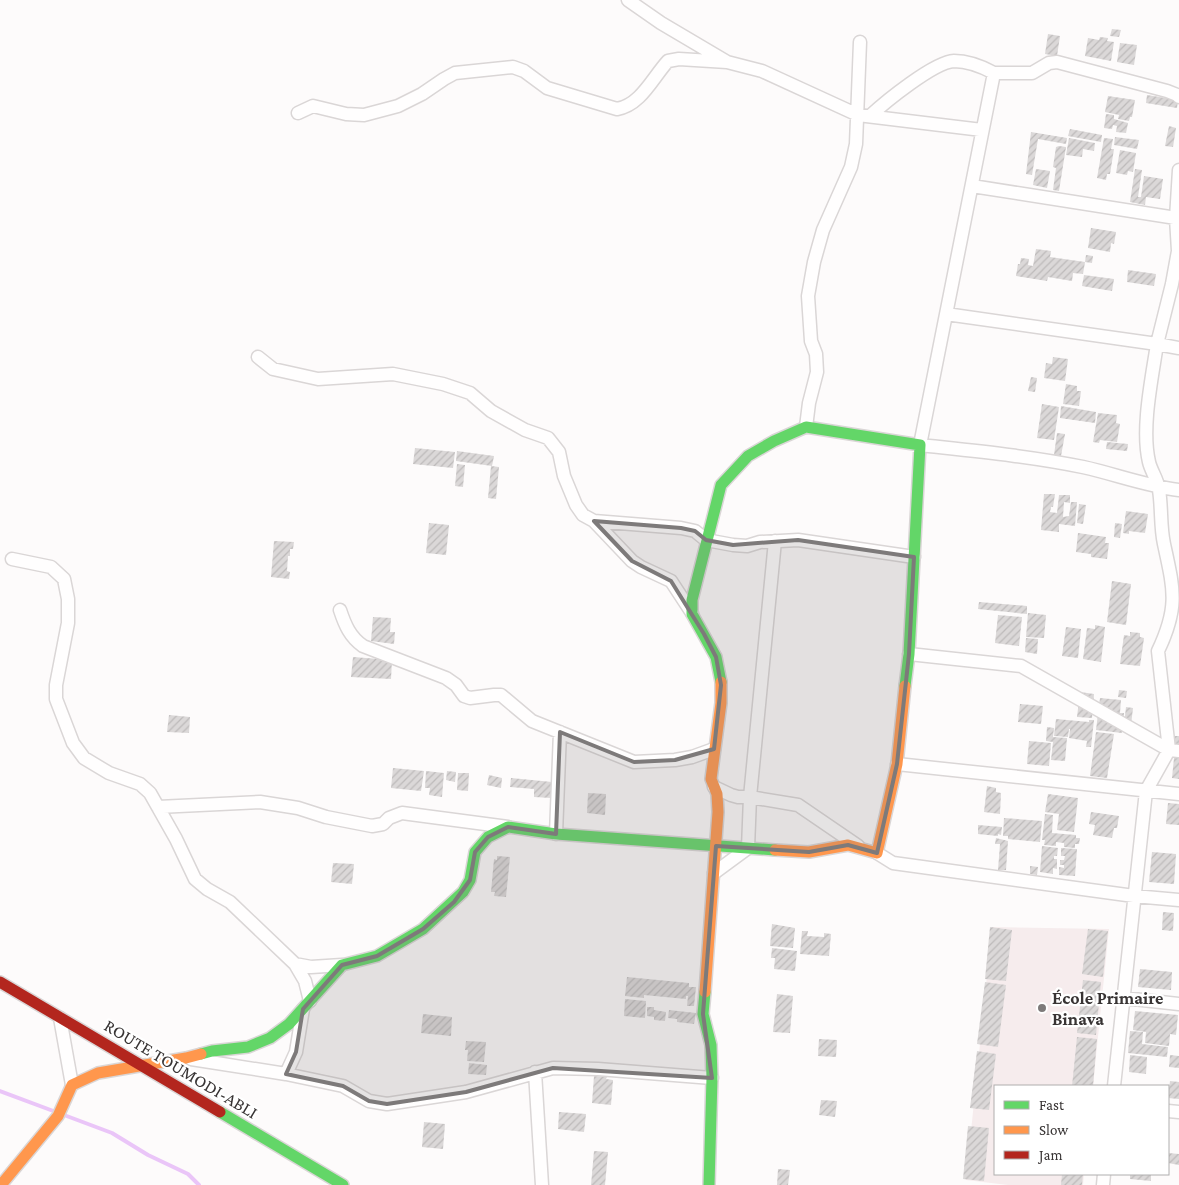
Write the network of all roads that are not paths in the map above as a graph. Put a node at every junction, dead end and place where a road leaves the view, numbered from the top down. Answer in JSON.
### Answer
{"nodes":[{"id":1,"x":628,"y":0,"type":"edge"},
{"id":2,"x":860,"y":42,"type":"dead end"},
{"id":3,"x":727,"y":62,"type":"junction"},
{"id":4,"x":994,"y":73,"type":"junction"},
{"id":5,"x":1179,"y":97,"type":"edge"},
{"id":6,"x":298,"y":113,"type":"dead end"},
{"id":7,"x":864,"y":115,"type":"junction"},
{"id":8,"x":982,"y":130,"type":"junction"},
{"id":9,"x":1179,"y":170,"type":"edge"},
{"id":10,"x":972,"y":186,"type":"junction"},
{"id":11,"x":1176,"y":218,"type":"junction"},
{"id":12,"x":1178,"y":250,"type":"edge"},
{"id":13,"x":946,"y":314,"type":"junction"},
{"id":14,"x":1157,"y":344,"type":"junction"},
{"id":15,"x":1179,"y":348,"type":"edge"},
{"id":16,"x":258,"y":357,"type":"dead end"},
{"id":17,"x":806,"y":427,"type":"junction"},
{"id":18,"x":920,"y":445,"type":"junction"},
{"id":19,"x":1159,"y":488,"type":"junction"},
{"id":20,"x":1179,"y":490,"type":"edge"},
{"id":21,"x":594,"y":521,"type":"junction"},
{"id":22,"x":706,"y":540,"type":"junction"},
{"id":23,"x":775,"y":541,"type":"junction"},
{"id":24,"x":914,"y":557,"type":"junction"},
{"id":25,"x":12,"y":559,"type":"dead end"},
{"id":26,"x":340,"y":610,"type":"dead end"},
{"id":27,"x":692,"y":614,"type":"junction"},
{"id":28,"x":909,"y":654,"type":"junction"},
{"id":29,"x":560,"y":732,"type":"junction"},
{"id":30,"x":714,"y":749,"type":"junction"},
{"id":31,"x":1174,"y":750,"type":"edge"},
{"id":32,"x":897,"y":764,"type":"junction"},
{"id":33,"x":714,"y":787,"type":"junction"},
{"id":34,"x":1146,"y":791,"type":"junction"},
{"id":35,"x":1179,"y":794,"type":"edge"},
{"id":36,"x":750,"y":797,"type":"junction"},
{"id":37,"x":158,"y":807,"type":"junction"},
{"id":38,"x":508,"y":827,"type":"junction"},
{"id":39,"x":556,"y":834,"type":"junction"},
{"id":40,"x":716,"y":846,"type":"junction"},
{"id":41,"x":859,"y":846,"type":"junction"},
{"id":42,"x":748,"y":848,"type":"junction"},
{"id":43,"x":877,"y":853,"type":"junction"},
{"id":44,"x":714,"y":874,"type":"junction"},
{"id":45,"x":1134,"y":896,"type":"junction"},
{"id":46,"x":1179,"y":900,"type":"edge"},
{"id":47,"x":295,"y":964,"type":"junction"},
{"id":48,"x":342,"y":965,"type":"junction"},
{"id":49,"x":0,"y":982,"type":"edge"},
{"id":50,"x":1124,"y":998,"type":"junction"},
{"id":51,"x":1179,"y":1004,"type":"edge"},
{"id":52,"x":307,"y":1005,"type":"junction"},
{"id":53,"x":60,"y":1018,"type":"junction"},
{"id":54,"x":186,"y":1058,"type":"junction"},
{"id":55,"x":140,"y":1065,"type":"junction"},
{"id":56,"x":535,"y":1072,"type":"junction"},
{"id":57,"x":286,"y":1074,"type":"junction"},
{"id":58,"x":712,"y":1078,"type":"junction"},
{"id":59,"x":72,"y":1085,"type":"junction"},
{"id":60,"x":1114,"y":1085,"type":"edge"},
{"id":61,"x":1,"y":1185,"type":"edge"},
{"id":62,"x":343,"y":1185,"type":"edge"},
{"id":63,"x":542,"y":1185,"type":"edge"},
{"id":64,"x":710,"y":1185,"type":"edge"}],
"edges":[{"from":1,"to":3,"type":"street"},
{"from":2,"to":7,"type":"street"},
{"from":3,"to":6,"type":"street"},
{"from":3,"to":7,"type":"street"},
{"from":4,"to":5,"type":"street"},
{"from":4,"to":7,"type":"street"},
{"from":4,"to":8,"type":"street"},
{"from":7,"to":8,"type":"street"},
{"from":7,"to":17,"type":"street"},
{"from":8,"to":10,"type":"street"},
{"from":9,"to":11,"type":"street"},
{"from":10,"to":11,"type":"street"},
{"from":10,"to":13,"type":"street"},
{"from":11,"to":12,"type":"street"},
{"from":12,"to":14,"type":"street"},
{"from":13,"to":14,"type":"street"},
{"from":13,"to":18,"type":"street"},
{"from":14,"to":15,"type":"street"},
{"from":14,"to":19,"type":"street"},
{"from":16,"to":21,"type":"street"},
{"from":17,"to":18,"type":"street"},
{"from":17,"to":22,"type":"street"},
{"from":18,"to":19,"type":"street"},
{"from":18,"to":24,"type":"street"},
{"from":19,"to":20,"type":"street"},
{"from":19,"to":31,"type":"street"},
{"from":21,"to":22,"type":"street"},
{"from":21,"to":27,"type":"street"},
{"from":22,"to":23,"type":"street"},
{"from":22,"to":27,"type":"street"},
{"from":23,"to":24,"type":"street"},
{"from":23,"to":36,"type":"street"},
{"from":24,"to":28,"type":"street"},
{"from":25,"to":37,"type":"street"},
{"from":26,"to":29,"type":"street"},
{"from":27,"to":30,"type":"street"},
{"from":28,"to":31,"type":"street"},
{"from":28,"to":32,"type":"street"},
{"from":29,"to":30,"type":"street"},
{"from":29,"to":39,"type":"street"},
{"from":30,"to":33,"type":"street"},
{"from":31,"to":34,"type":"street"},
{"from":32,"to":34,"type":"street"},
{"from":32,"to":43,"type":"street"},
{"from":33,"to":36,"type":"street"},
{"from":33,"to":40,"type":"street"},
{"from":34,"to":35,"type":"street"},
{"from":34,"to":45,"type":"street"},
{"from":36,"to":41,"type":"street"},
{"from":36,"to":42,"type":"street"},
{"from":37,"to":38,"type":"street"},
{"from":37,"to":47,"type":"street"},
{"from":38,"to":39,"type":"street"},
{"from":38,"to":48,"type":"street"},
{"from":39,"to":40,"type":"street"},
{"from":40,"to":42,"type":"street"},
{"from":40,"to":44,"type":"street"},
{"from":41,"to":42,"type":"street"},
{"from":41,"to":43,"type":"street"},
{"from":42,"to":44,"type":"street"},
{"from":43,"to":45,"type":"street"},
{"from":44,"to":58,"type":"street"},
{"from":45,"to":46,"type":"street"},
{"from":45,"to":50,"type":"street"},
{"from":47,"to":48,"type":"street"},
{"from":47,"to":52,"type":"street"},
{"from":48,"to":52,"type":"street"},
{"from":49,"to":53,"type":"street","name":"ROUTE TOUMODI-ABLI"},
{"from":50,"to":51,"type":"street"},
{"from":50,"to":60,"type":"street"},
{"from":52,"to":54,"type":"street"},
{"from":52,"to":57,"type":"street"},
{"from":53,"to":55,"type":"street","name":"ROUTE TOUMODI-ABLI"},
{"from":53,"to":59,"type":"street"},
{"from":54,"to":55,"type":"street"},
{"from":54,"to":57,"type":"street"},
{"from":55,"to":59,"type":"street"},
{"from":55,"to":62,"type":"street","name":"ROUTE TOUMODI-ABLI"},
{"from":56,"to":57,"type":"street"},
{"from":56,"to":58,"type":"street"},
{"from":56,"to":63,"type":"street"},
{"from":58,"to":64,"type":"street"},
{"from":59,"to":61,"type":"street"}]}
